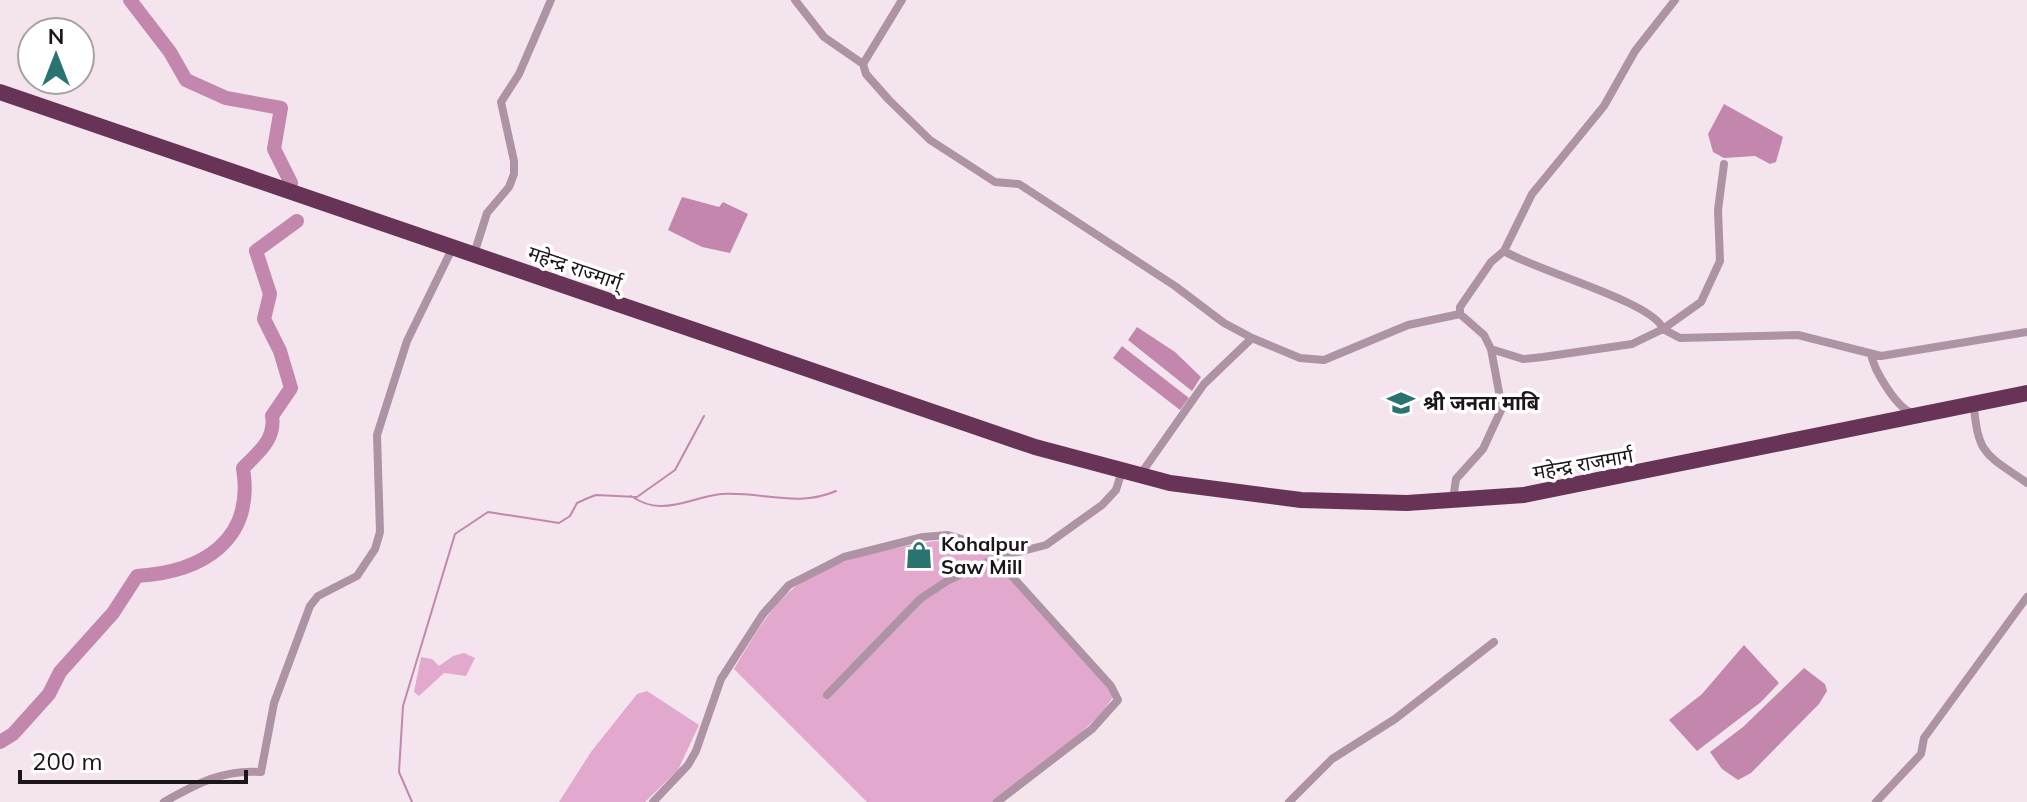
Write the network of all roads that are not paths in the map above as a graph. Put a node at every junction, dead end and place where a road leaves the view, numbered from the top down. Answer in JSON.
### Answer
{"nodes":[{"id":1,"x":551,"y":0,"type":"edge"},
{"id":2,"x":795,"y":0,"type":"edge"},
{"id":3,"x":902,"y":0,"type":"edge"},
{"id":4,"x":1675,"y":0,"type":"edge"},
{"id":5,"x":863,"y":64,"type":"junction"},
{"id":6,"x":0,"y":92,"type":"edge"},
{"id":7,"x":1724,"y":164,"type":"dead end"},
{"id":8,"x":453,"y":247,"type":"junction"},
{"id":9,"x":1504,"y":251,"type":"junction"},
{"id":10,"x":474,"y":254,"type":"junction"},
{"id":11,"x":1460,"y":314,"type":"junction"},
{"id":12,"x":1663,"y":329,"type":"junction"},
{"id":13,"x":2027,"y":332,"type":"edge"},
{"id":14,"x":1252,"y":338,"type":"junction"},
{"id":15,"x":1491,"y":349,"type":"junction"},
{"id":16,"x":1871,"y":354,"type":"junction"},
{"id":17,"x":2027,"y":393,"type":"edge"},
{"id":18,"x":1974,"y":404,"type":"junction"},
{"id":19,"x":1919,"y":416,"type":"junction"},
{"id":20,"x":1122,"y":471,"type":"junction"},
{"id":21,"x":1139,"y":476,"type":"junction"},
{"id":22,"x":2027,"y":483,"type":"edge"},
{"id":23,"x":1452,"y":500,"type":"junction"},
{"id":24,"x":1008,"y":553,"type":"junction"},
{"id":25,"x":2027,"y":597,"type":"edge"},
{"id":26,"x":1494,"y":642,"type":"dead end"},
{"id":27,"x":827,"y":695,"type":"dead end"},
{"id":28,"x":164,"y":802,"type":"edge"},
{"id":29,"x":653,"y":802,"type":"edge"},
{"id":30,"x":997,"y":802,"type":"edge"},
{"id":31,"x":1289,"y":802,"type":"edge"},
{"id":32,"x":1876,"y":802,"type":"edge"}],
"edges":[{"from":1,"to":10,"type":"street"},
{"from":2,"to":5,"type":"street"},
{"from":3,"to":5,"type":"street"},
{"from":4,"to":9,"type":"street"},
{"from":5,"to":14,"type":"street"},
{"from":6,"to":8,"type":"highway","name":"महेन्द्र राज्मार्ग्"},
{"from":7,"to":12,"type":"street"},
{"from":8,"to":10,"type":"highway","name":"महेन्द्र राज्मार्ग्"},
{"from":8,"to":28,"type":"street"},
{"from":9,"to":11,"type":"street"},
{"from":9,"to":12,"type":"street"},
{"from":10,"to":20,"type":"highway","name":"महेन्द्र राज्मार्ग्"},
{"from":11,"to":14,"type":"street"},
{"from":11,"to":15,"type":"street"},
{"from":12,"to":15,"type":"street"},
{"from":12,"to":16,"type":"street"},
{"from":13,"to":16,"type":"street"},
{"from":14,"to":21,"type":"street"},
{"from":15,"to":23,"type":"street"},
{"from":16,"to":19,"type":"street"},
{"from":17,"to":18,"type":"highway","name":"महेन्द्र राजमार्ग"},
{"from":18,"to":19,"type":"highway","name":"महेन्द्र राजमार्ग"},
{"from":18,"to":22,"type":"street"},
{"from":19,"to":23,"type":"highway","name":"महेन्द्र राजमार्ग"},
{"from":20,"to":21,"type":"highway","name":"महेन्द्र राज्मार्ग्"},
{"from":20,"to":24,"type":"street"},
{"from":21,"to":23,"type":"highway","name":"महेन्द्र राजमार्ग"},
{"from":24,"to":27,"type":"street"},
{"from":24,"to":29,"type":"street"},
{"from":24,"to":30,"type":"street"},
{"from":25,"to":32,"type":"street"},
{"from":26,"to":31,"type":"street"}]}
